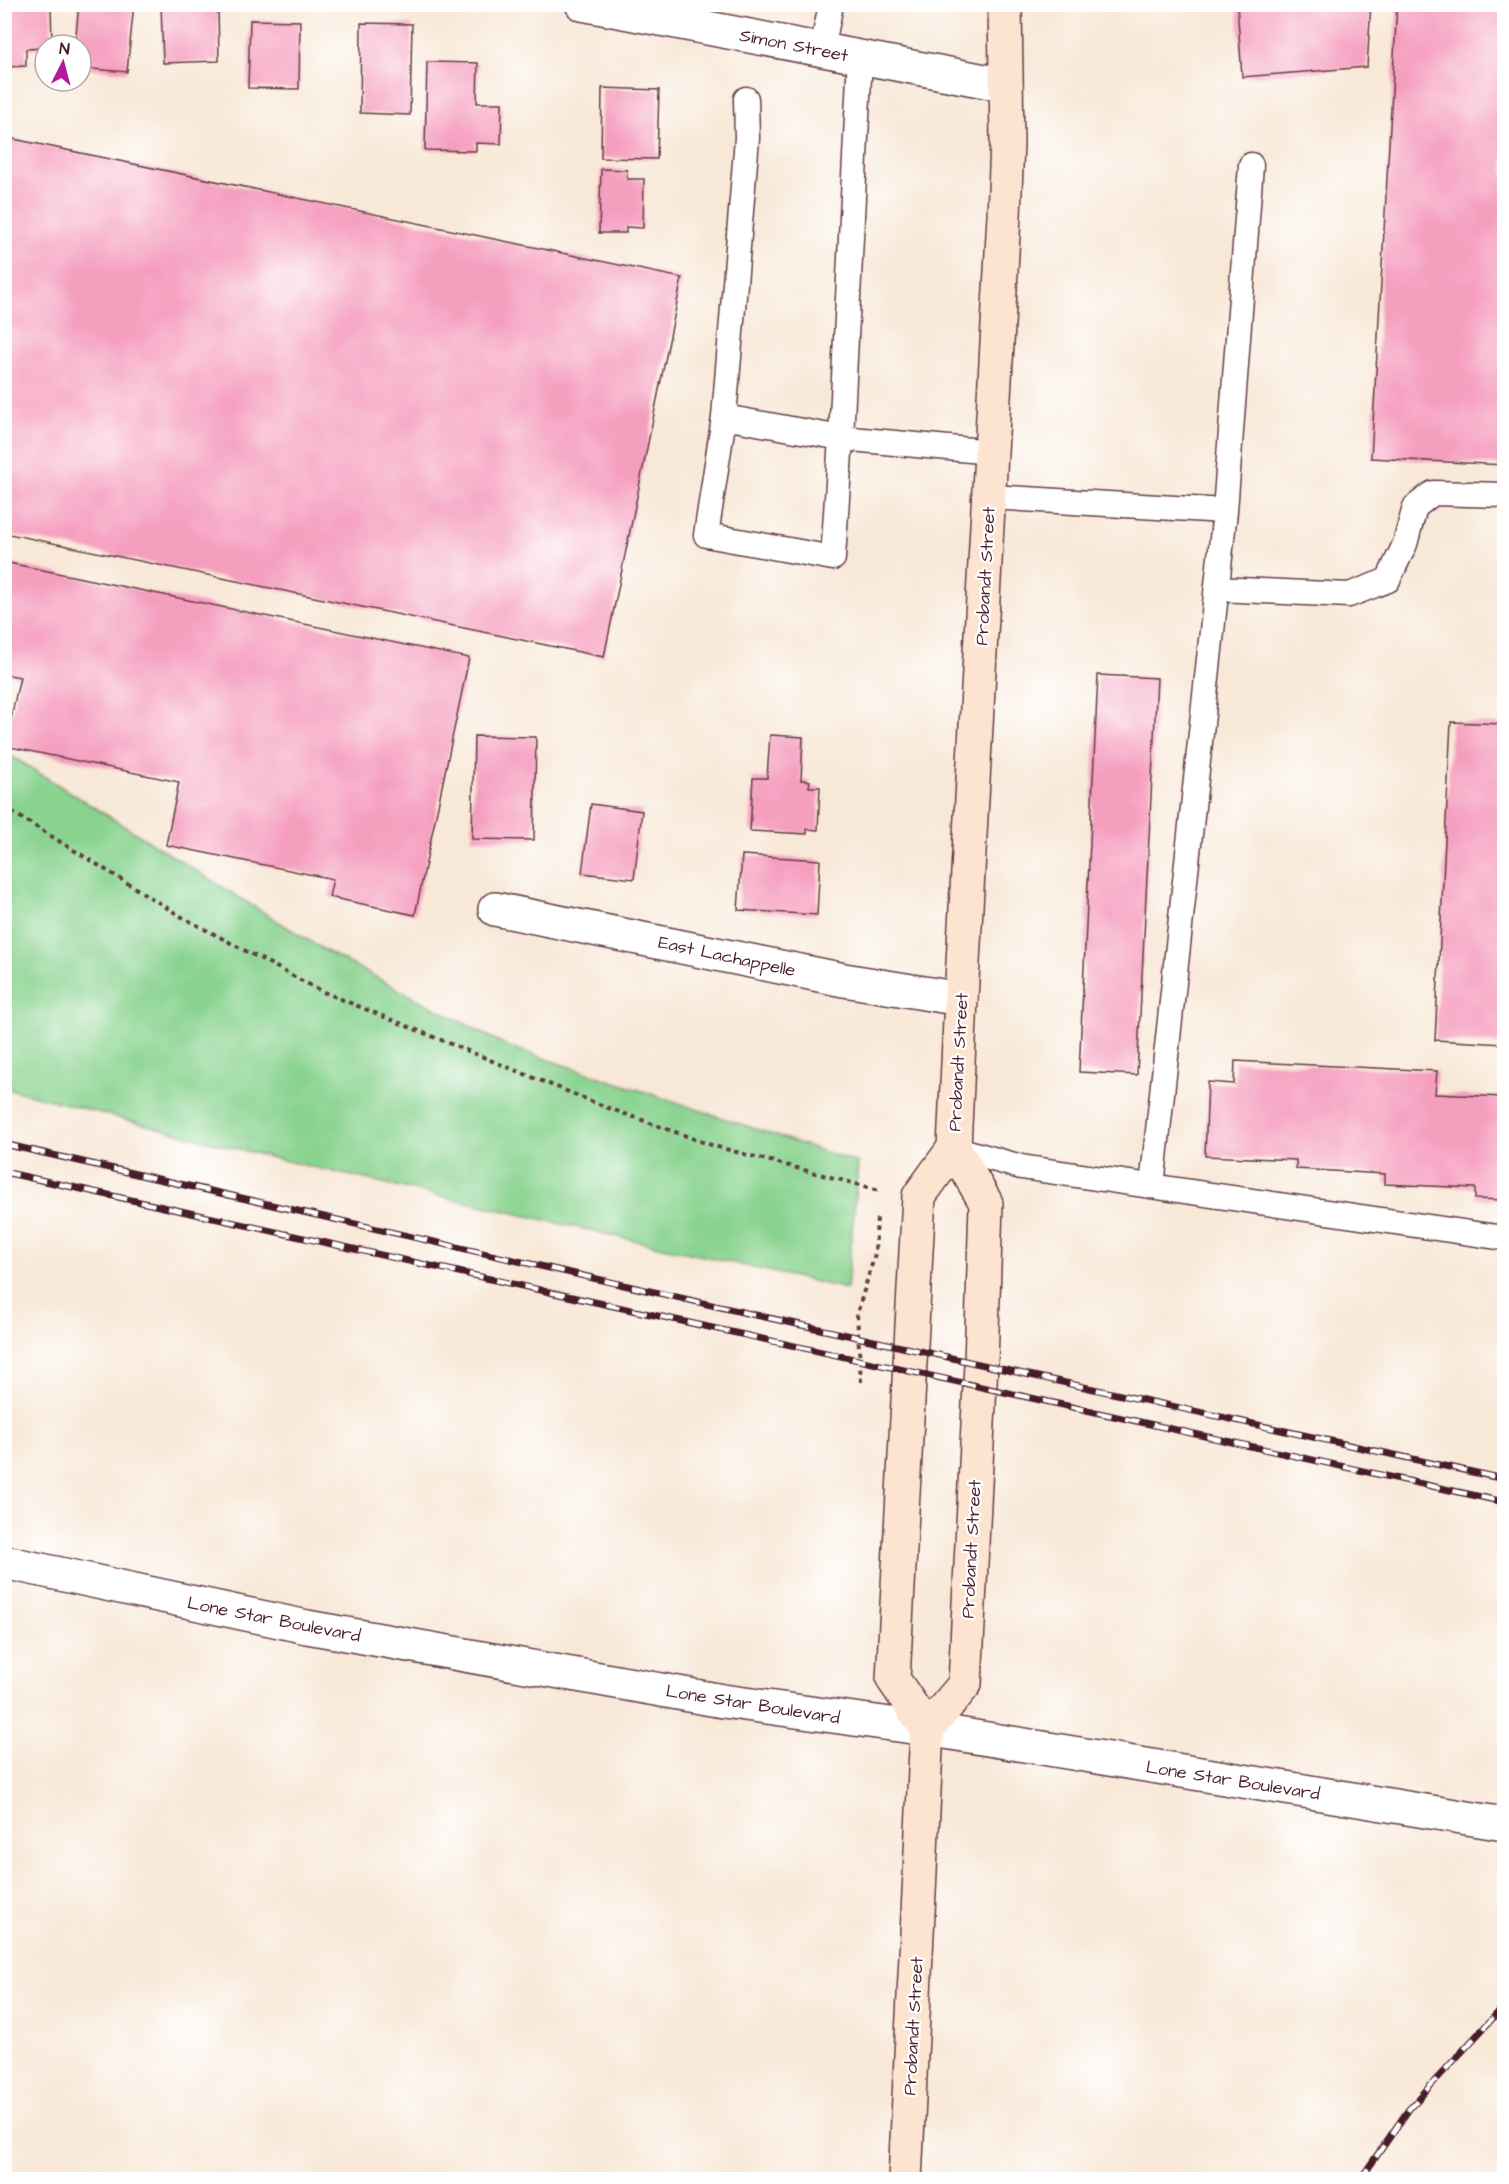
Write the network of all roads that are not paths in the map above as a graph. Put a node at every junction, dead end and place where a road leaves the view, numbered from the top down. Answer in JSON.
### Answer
{"nodes":[{"id":1,"x":582,"y":4,"type":"edge"},
{"id":2,"x":831,"y":4,"type":"edge"},
{"id":3,"x":1005,"y":4,"type":"edge"},
{"id":4,"x":822,"y":50,"type":"junction"},
{"id":5,"x":860,"y":57,"type":"junction"},
{"id":6,"x":1006,"y":85,"type":"junction"},
{"id":7,"x":746,"y":99,"type":"dead end"},
{"id":8,"x":1251,"y":165,"type":"dead end"},
{"id":9,"x":724,"y":417,"type":"junction"},
{"id":10,"x":842,"y":438,"type":"junction"},
{"id":11,"x":992,"y":452,"type":"junction"},
{"id":12,"x":1504,"y":495,"type":"edge"},
{"id":13,"x":990,"y":497,"type":"junction"},
{"id":14,"x":1225,"y":511,"type":"junction"},
{"id":15,"x":1216,"y":589,"type":"junction"},
{"id":16,"x":495,"y":909,"type":"dead end"},
{"id":17,"x":961,"y":999,"type":"junction"},
{"id":18,"x":954,"y":1148,"type":"junction"},
{"id":19,"x":1152,"y":1186,"type":"junction"},
{"id":20,"x":1504,"y":1238,"type":"edge"},
{"id":21,"x":4,"y":1562,"type":"edge"},
{"id":22,"x":927,"y":1730,"type":"junction"},
{"id":23,"x":1504,"y":1824,"type":"edge"},
{"id":24,"x":905,"y":2180,"type":"edge"}],
"edges":[{"from":1,"to":4,"type":"street","name":"Simon Street"},
{"from":2,"to":4,"type":"lane"},
{"from":3,"to":6,"type":"main road","name":"Probandt Street"},
{"from":4,"to":5,"type":"street","name":"Simon Street"},
{"from":5,"to":6,"type":"street","name":"Simon Street"},
{"from":5,"to":10,"type":"lane"},
{"from":6,"to":11,"type":"main road","name":"Probandt Street"},
{"from":7,"to":9,"type":"lane"},
{"from":8,"to":14,"type":"lane"},
{"from":9,"to":10,"type":"lane"},
{"from":9,"to":10,"type":"lane"},
{"from":10,"to":11,"type":"lane"},
{"from":11,"to":13,"type":"main road","name":"Probandt Street"},
{"from":12,"to":15,"type":"lane"},
{"from":13,"to":14,"type":"lane"},
{"from":13,"to":17,"type":"main road","name":"Probandt Street"},
{"from":14,"to":15,"type":"lane"},
{"from":15,"to":19,"type":"lane"},
{"from":16,"to":17,"type":"street","name":"East Lachappelle"},
{"from":17,"to":18,"type":"main road","name":"Probandt Street"},
{"from":18,"to":19,"type":"lane"},
{"from":18,"to":22,"type":"main road","name":"Probandt Street"},
{"from":18,"to":22,"type":"main road","name":"Probandt Street"},
{"from":19,"to":20,"type":"lane"},
{"from":21,"to":22,"type":"street","name":"Lone Star Boulevard"},
{"from":22,"to":23,"type":"street","name":"Lone Star Boulevard"},
{"from":22,"to":24,"type":"main road","name":"Probandt Street"}]}
